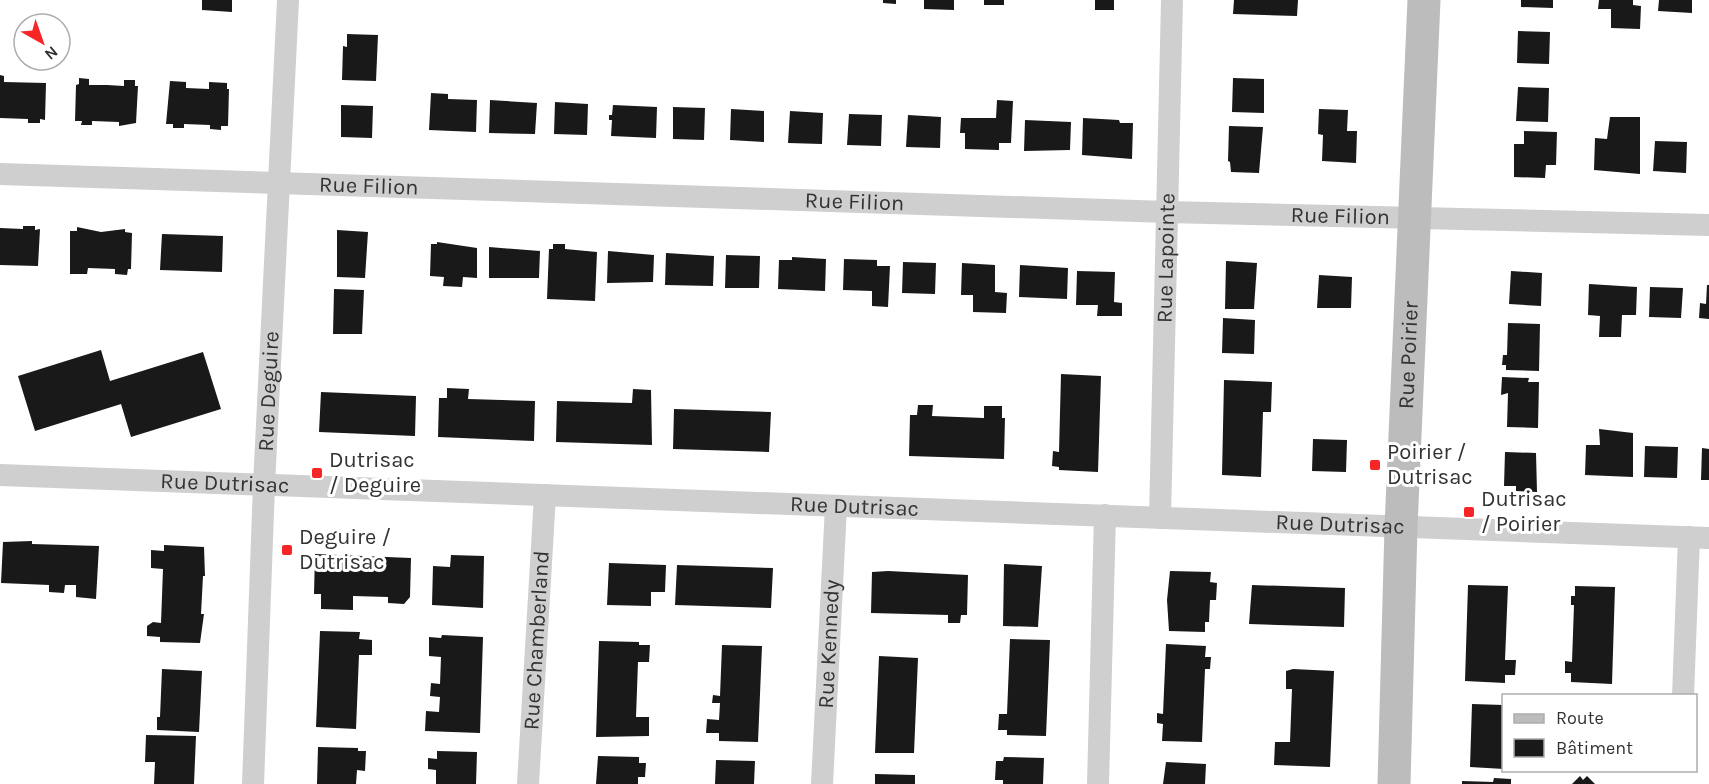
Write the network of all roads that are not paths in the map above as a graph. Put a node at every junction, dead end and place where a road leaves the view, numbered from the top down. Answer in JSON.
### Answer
{"nodes":[{"id":1,"x":288,"y":0,"type":"edge"},
{"id":2,"x":1172,"y":0,"type":"edge"},
{"id":3,"x":1424,"y":0,"type":"edge"},
{"id":4,"x":0,"y":174,"type":"edge"},
{"id":5,"x":280,"y":183,"type":"junction"},
{"id":6,"x":1167,"y":212,"type":"junction"},
{"id":7,"x":1414,"y":217,"type":"junction"},
{"id":8,"x":1709,"y":225,"type":"edge"},
{"id":9,"x":0,"y":475,"type":"edge"},
{"id":10,"x":264,"y":485,"type":"junction"},
{"id":11,"x":545,"y":495,"type":"junction"},
{"id":12,"x":836,"y":506,"type":"junction"},
{"id":13,"x":1105,"y":516,"type":"junction"},
{"id":14,"x":1160,"y":518,"type":"junction"},
{"id":15,"x":1401,"y":527,"type":"junction"},
{"id":16,"x":1699,"y":538,"type":"edge"},
{"id":17,"x":1683,"y":694,"type":"edge"},
{"id":18,"x":254,"y":784,"type":"edge"},
{"id":19,"x":528,"y":784,"type":"edge"},
{"id":20,"x":822,"y":784,"type":"edge"},
{"id":21,"x":1098,"y":784,"type":"edge"},
{"id":22,"x":1394,"y":784,"type":"edge"}],
"edges":[{"from":1,"to":5,"type":"street","name":"Rue Deguire"},
{"from":2,"to":6,"type":"street","name":"Rue Lapointe"},
{"from":3,"to":7,"type":"street","name":"Rue Poirier"},
{"from":4,"to":5,"type":"street","name":"Rue Filion"},
{"from":5,"to":6,"type":"street","name":"Rue Filion"},
{"from":5,"to":10,"type":"street","name":"Rue Deguire"},
{"from":6,"to":7,"type":"street","name":"Rue Filion"},
{"from":6,"to":14,"type":"street","name":"Rue Lapointe"},
{"from":7,"to":8,"type":"street","name":"Rue Filion"},
{"from":7,"to":15,"type":"street","name":"Rue Poirier"},
{"from":9,"to":10,"type":"street","name":"Rue Dutrisac"},
{"from":10,"to":11,"type":"street","name":"Rue Dutrisac"},
{"from":10,"to":18,"type":"street","name":"Rue Deguire"},
{"from":11,"to":12,"type":"street","name":"Rue Dutrisac"},
{"from":11,"to":19,"type":"street","name":"Rue Chamberland"},
{"from":12,"to":13,"type":"street","name":"Rue Dutrisac"},
{"from":12,"to":20,"type":"street","name":"Rue Kennedy"},
{"from":13,"to":14,"type":"street","name":"Rue Dutrisac"},
{"from":13,"to":21,"type":"street"},
{"from":14,"to":15,"type":"street","name":"Rue Dutrisac"},
{"from":15,"to":16,"type":"street","name":"Rue Dutrisac"},
{"from":15,"to":22,"type":"street","name":"Rue Poirier"},
{"from":16,"to":17,"type":"street"}]}
